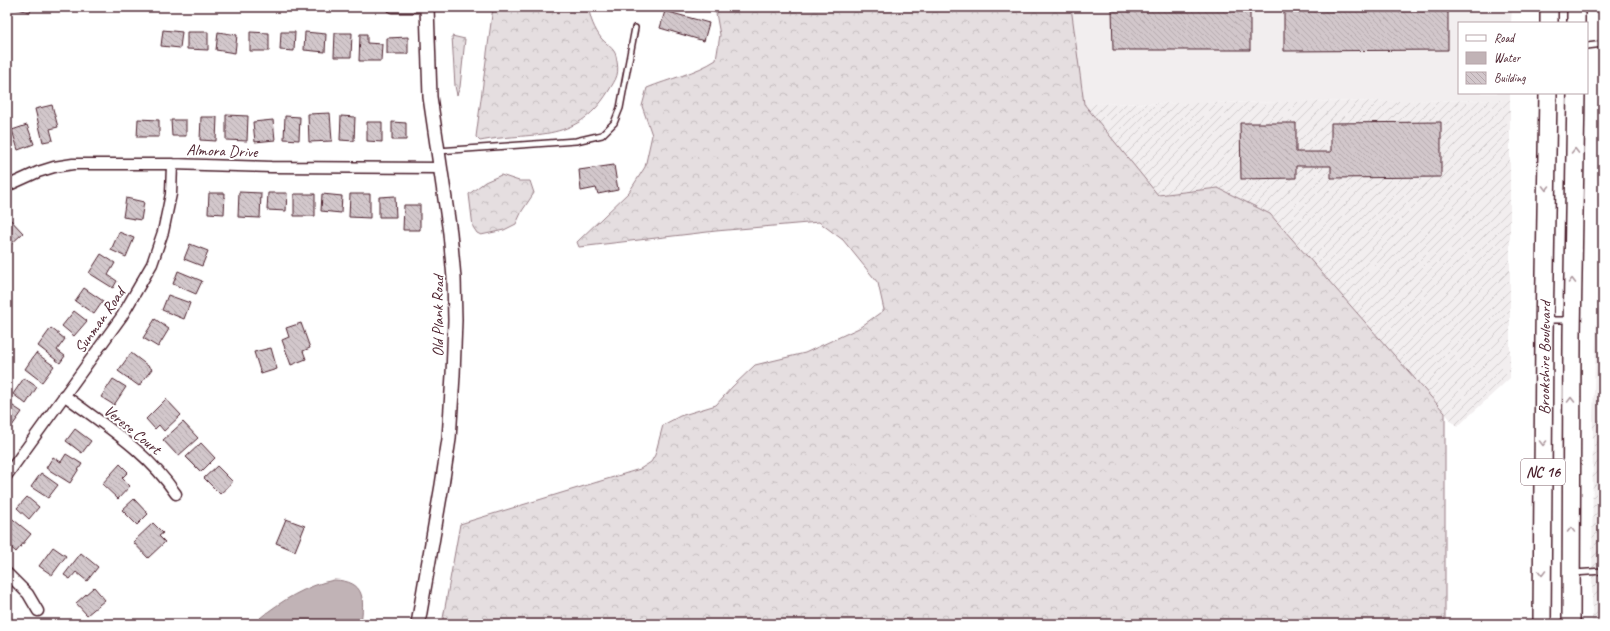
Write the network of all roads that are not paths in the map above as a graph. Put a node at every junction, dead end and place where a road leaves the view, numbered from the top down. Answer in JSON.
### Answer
{"nodes":[{"id":1,"x":392,"y":7,"type":"edge"},
{"id":2,"x":427,"y":7,"type":"edge"},
{"id":3,"x":1549,"y":7,"type":"edge"},
{"id":4,"x":1576,"y":7,"type":"edge"},
{"id":5,"x":1549,"y":22,"type":"edge"},
{"id":6,"x":1576,"y":22,"type":"edge"},
{"id":7,"x":635,"y":28,"type":"dead end"},
{"id":8,"x":1603,"y":44,"type":"edge"},
{"id":9,"x":1588,"y":46,"type":"edge"},
{"id":10,"x":1548,"y":94,"type":"edge"},
{"id":11,"x":1576,"y":94,"type":"edge"},
{"id":12,"x":437,"y":151,"type":"junction"},
{"id":13,"x":172,"y":164,"type":"junction"},
{"id":14,"x":440,"y":168,"type":"junction"},
{"id":15,"x":7,"y":186,"type":"edge"},
{"id":16,"x":1544,"y":320,"type":"junction"},
{"id":17,"x":1572,"y":320,"type":"junction"},
{"id":18,"x":64,"y":395,"type":"junction"},
{"id":19,"x":7,"y":475,"type":"edge"},
{"id":20,"x":176,"y":494,"type":"dead end"},
{"id":21,"x":1603,"y":571,"type":"edge"},
{"id":22,"x":1571,"y":573,"type":"junction"},
{"id":23,"x":7,"y":574,"type":"edge"},
{"id":24,"x":38,"y":611,"type":"dead end"},
{"id":25,"x":418,"y":624,"type":"edge"},
{"id":26,"x":1542,"y":624,"type":"edge"},
{"id":27,"x":1571,"y":624,"type":"edge"}],
"edges":[{"from":1,"to":2,"type":"street"},
{"from":2,"to":12,"type":"street","name":"Old Plank Road"},
{"from":3,"to":5,"type":"highway"},
{"from":4,"to":6,"type":"highway"},
{"from":7,"to":12,"type":"lane"},
{"from":8,"to":9,"type":"lane"},
{"from":10,"to":16,"type":"highway","name":"Brookshire Boulevard","number":"NC 16","one_way":true},
{"from":17,"to":11,"type":"highway","name":"Brookshire Boulevard","number":"NC 16","one_way":true},
{"from":12,"to":14,"type":"street","name":"Old Plank Road"},
{"from":13,"to":14,"type":"street","name":"Almora Drive"},
{"from":13,"to":15,"type":"street","name":"Almora Drive"},
{"from":13,"to":18,"type":"street","name":"Sunman Road"},
{"from":14,"to":25,"type":"street","name":"Old Plank Road"},
{"from":16,"to":17,"type":"lane"},
{"from":16,"to":26,"type":"highway","name":"Brookshire Boulevard","number":"NC 16","one_way":true},
{"from":22,"to":17,"type":"highway","name":"Brookshire Boulevard","number":"NC 16","one_way":true},
{"from":18,"to":19,"type":"street","name":"Sunman Road"},
{"from":18,"to":20,"type":"street","name":"Verese Court"},
{"from":21,"to":22,"type":"lane"},
{"from":22,"to":27,"type":"highway","name":"Brookshire Boulevard","number":"NC 16"},
{"from":23,"to":24,"type":"street"}]}
